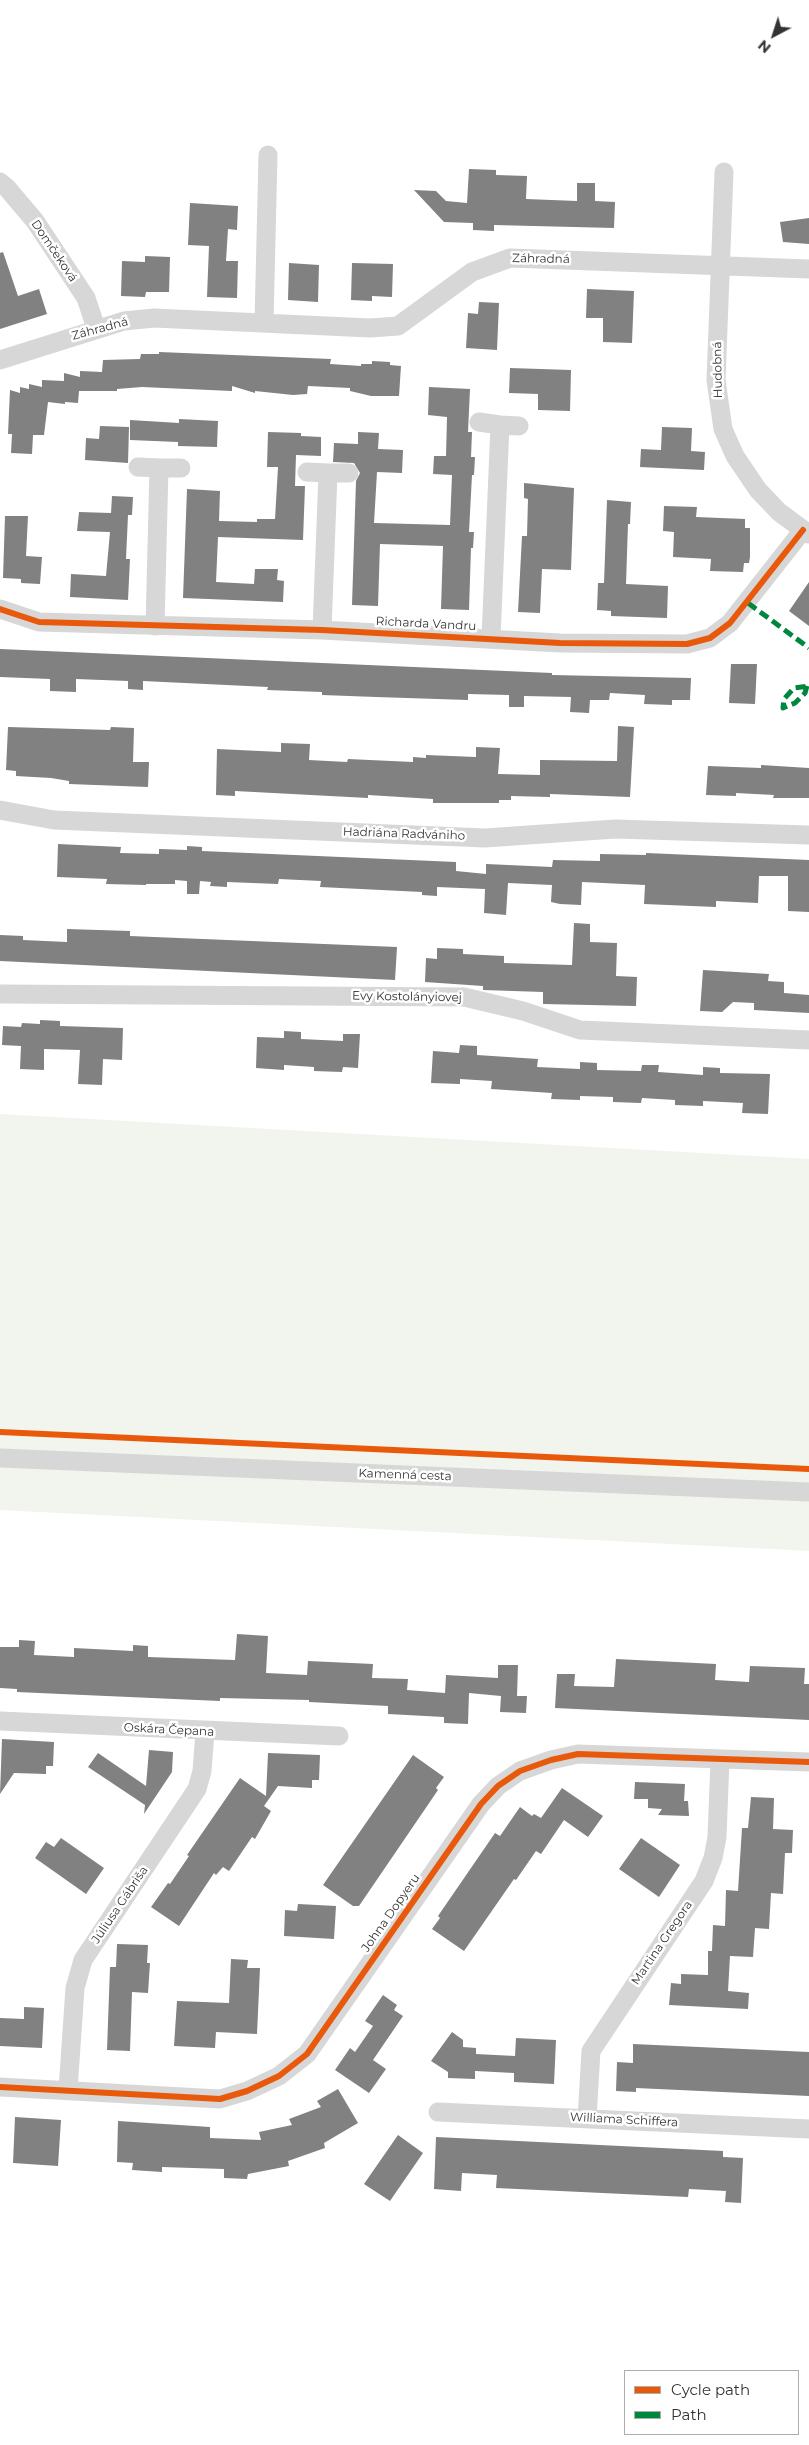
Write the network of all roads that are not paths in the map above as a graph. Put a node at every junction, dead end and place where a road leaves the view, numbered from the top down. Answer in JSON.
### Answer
{"nodes":[{"id":1,"x":268,"y":155,"type":"dead end"},
{"id":2,"x":724,"y":172,"type":"dead end"},
{"id":3,"x":0,"y":182,"type":"edge"},
{"id":4,"x":720,"y":265,"type":"junction"},
{"id":5,"x":809,"y":269,"type":"edge"},
{"id":6,"x":264,"y":322,"type":"junction"},
{"id":7,"x":96,"y":328,"type":"junction"},
{"id":8,"x":0,"y":360,"type":"edge"},
{"id":9,"x":479,"y":422,"type":"dead end"},
{"id":10,"x":500,"y":425,"type":"junction"},
{"id":11,"x":519,"y":426,"type":"dead end"},
{"id":12,"x":138,"y":467,"type":"dead end"},
{"id":13,"x":158,"y":468,"type":"junction"},
{"id":14,"x":181,"y":468,"type":"dead end"},
{"id":15,"x":307,"y":472,"type":"dead end"},
{"id":16,"x":328,"y":473,"type":"junction"},
{"id":17,"x":349,"y":473,"type":"dead end"},
{"id":18,"x":806,"y":532,"type":"edge"},
{"id":19,"x":0,"y":608,"type":"edge"},
{"id":20,"x":155,"y":626,"type":"junction"},
{"id":21,"x":322,"y":630,"type":"junction"},
{"id":22,"x":491,"y":638,"type":"junction"},
{"id":23,"x":0,"y":810,"type":"edge"},
{"id":24,"x":809,"y":835,"type":"edge"},
{"id":25,"x":0,"y":994,"type":"edge"},
{"id":26,"x":809,"y":1040,"type":"edge"},
{"id":27,"x":0,"y":1458,"type":"edge"},
{"id":28,"x":809,"y":1492,"type":"edge"},
{"id":29,"x":0,"y":1721,"type":"edge"},
{"id":30,"x":205,"y":1732,"type":"junction"},
{"id":31,"x":339,"y":1736,"type":"dead end"},
{"id":32,"x":720,"y":1760,"type":"junction"},
{"id":33,"x":809,"y":1762,"type":"edge"},
{"id":34,"x":0,"y":2086,"type":"edge"},
{"id":35,"x":68,"y":2090,"type":"junction"},
{"id":36,"x":438,"y":2112,"type":"dead end"},
{"id":37,"x":587,"y":2119,"type":"junction"},
{"id":38,"x":809,"y":2129,"type":"edge"}],
"edges":[{"from":1,"to":6,"type":"street"},
{"from":2,"to":4,"type":"street","name":"Hudobná"},
{"from":3,"to":7,"type":"street","name":"Domčeková"},
{"from":4,"to":5,"type":"street","name":"Záhradná"},
{"from":4,"to":6,"type":"street","name":"Záhradná"},
{"from":4,"to":18,"type":"street","name":"Hudobná"},
{"from":6,"to":7,"type":"street","name":"Záhradná"},
{"from":7,"to":8,"type":"street","name":"Záhradná"},
{"from":9,"to":10,"type":"street"},
{"from":10,"to":11,"type":"street"},
{"from":10,"to":22,"type":"street"},
{"from":12,"to":13,"type":"street"},
{"from":13,"to":14,"type":"street"},
{"from":13,"to":20,"type":"street"},
{"from":15,"to":16,"type":"street"},
{"from":16,"to":17,"type":"street"},
{"from":16,"to":21,"type":"street"},
{"from":18,"to":22,"type":"street","name":"Richarda Vandru"},
{"from":19,"to":20,"type":"street","name":"Richarda Vandru"},
{"from":20,"to":21,"type":"street","name":"Richarda Vandru"},
{"from":21,"to":22,"type":"street","name":"Richarda Vandru"},
{"from":23,"to":24,"type":"street","name":"Hadriána Radvániho"},
{"from":25,"to":26,"type":"street","name":"Evy Kostolányiovej"},
{"from":27,"to":28,"type":"street","name":"Kamenná cesta"},
{"from":29,"to":30,"type":"street","name":"Oskára Čepana"},
{"from":30,"to":31,"type":"street","name":"Oskára Čepana"},
{"from":30,"to":35,"type":"street","name":"Júliusa Gábriša"},
{"from":32,"to":33,"type":"street","name":"Johna Dopyeru"},
{"from":32,"to":35,"type":"street","name":"Johna Dopyeru"},
{"from":32,"to":37,"type":"street","name":"Martina Gregora"},
{"from":34,"to":35,"type":"street","name":"Johna Dopyeru"},
{"from":36,"to":37,"type":"street","name":"Williama Schiffera"},
{"from":37,"to":38,"type":"street","name":"Williama Schiffera"}]}
